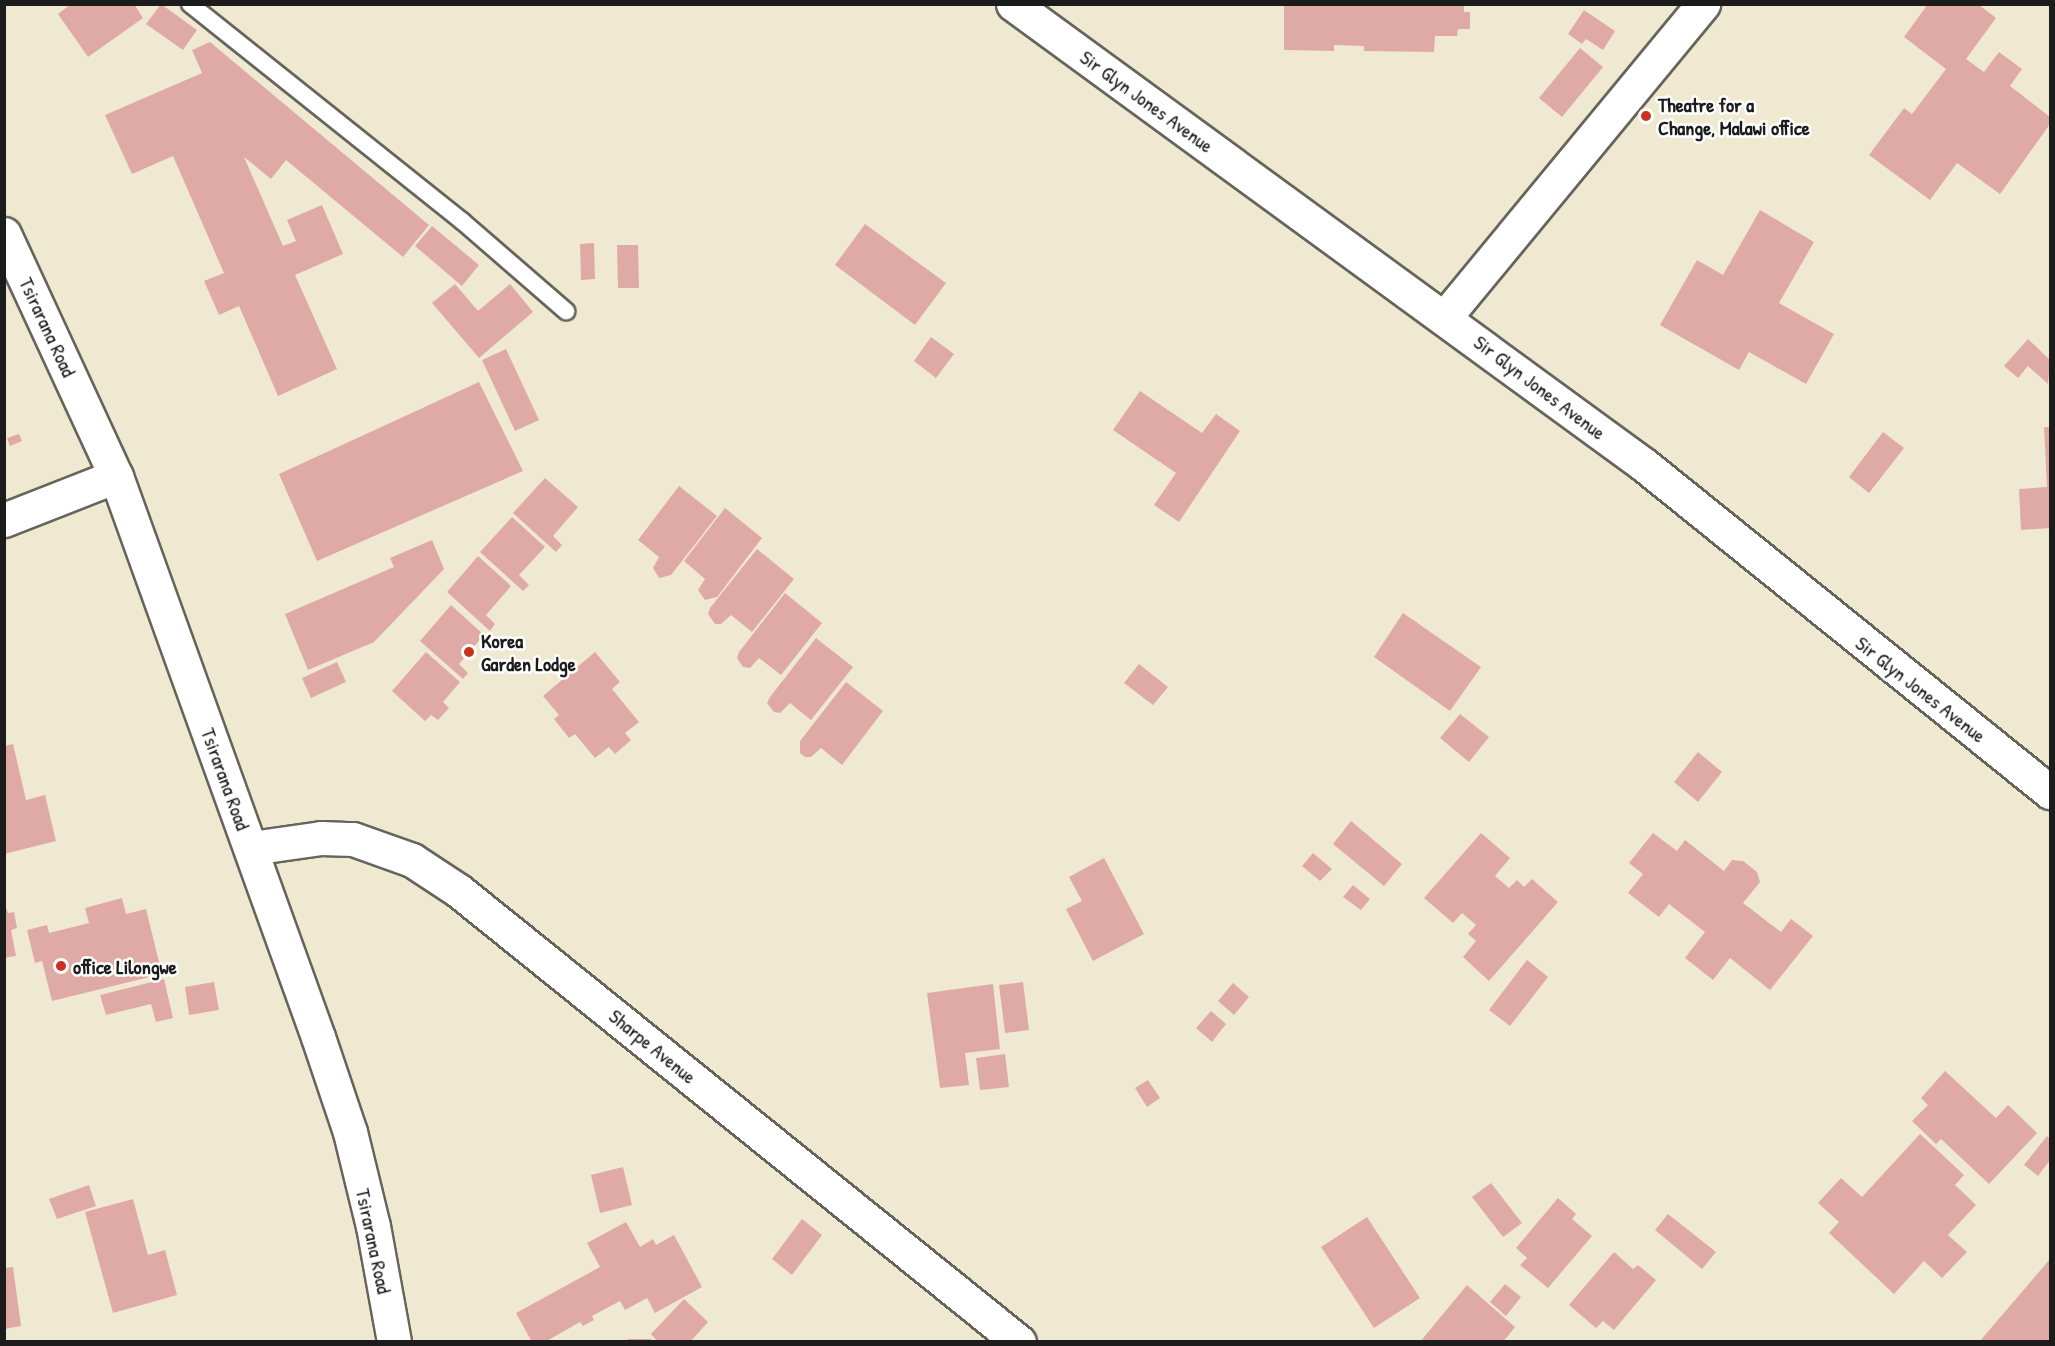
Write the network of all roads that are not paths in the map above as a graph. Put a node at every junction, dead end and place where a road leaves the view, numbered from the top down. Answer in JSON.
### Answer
{"nodes":[{"id":1,"x":190,"y":4,"type":"edge"},
{"id":2,"x":1013,"y":4,"type":"edge"},
{"id":3,"x":1703,"y":4,"type":"edge"},
{"id":4,"x":4,"y":234,"type":"edge"},
{"id":5,"x":566,"y":311,"type":"dead end"},
{"id":6,"x":1445,"y":317,"type":"junction"},
{"id":7,"x":116,"y":476,"type":"junction"},
{"id":8,"x":4,"y":520,"type":"edge"},
{"id":9,"x":2050,"y":792,"type":"edge"},
{"id":10,"x":250,"y":848,"type":"junction"},
{"id":11,"x":394,"y":1341,"type":"edge"},
{"id":12,"x":1019,"y":1341,"type":"edge"}],
"edges":[{"from":1,"to":5,"type":"lane"},
{"from":2,"to":6,"type":"street","name":"Sir Glyn Jones Avenue"},
{"from":3,"to":6,"type":"street"},
{"from":4,"to":7,"type":"street","name":"Tsirarana Road"},
{"from":6,"to":9,"type":"street","name":"Sir Glyn Jones Avenue"},
{"from":7,"to":8,"type":"street"},
{"from":7,"to":10,"type":"street","name":"Tsirarana Road"},
{"from":10,"to":11,"type":"street","name":"Tsirarana Road"},
{"from":10,"to":12,"type":"street","name":"Sharpe Avenue"}]}
